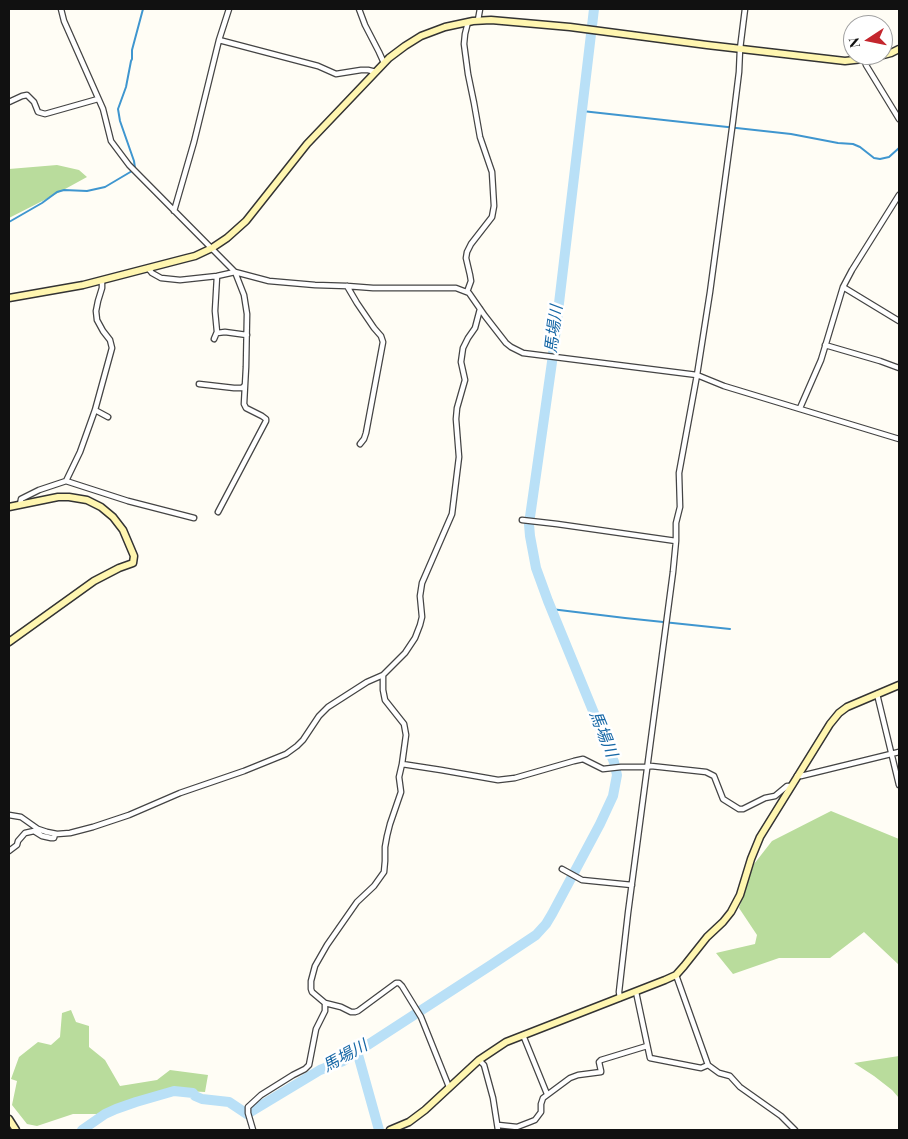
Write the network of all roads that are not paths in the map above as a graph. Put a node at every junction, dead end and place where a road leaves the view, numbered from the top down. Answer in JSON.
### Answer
{"nodes":[{"id":1,"x":60,"y":9,"type":"edge"},
{"id":2,"x":229,"y":9,"type":"edge"},
{"id":3,"x":359,"y":9,"type":"edge"},
{"id":4,"x":480,"y":9,"type":"edge"},
{"id":5,"x":745,"y":9,"type":"edge"},
{"id":6,"x":478,"y":20,"type":"junction"},
{"id":7,"x":468,"y":22,"type":"junction"},
{"id":8,"x":219,"y":40,"type":"junction"},
{"id":9,"x":740,"y":49,"type":"junction"},
{"id":10,"x":843,"y":61,"type":"edge"},
{"id":11,"x":384,"y":63,"type":"junction"},
{"id":12,"x":866,"y":65,"type":"edge"},
{"id":13,"x":376,"y":72,"type":"junction"},
{"id":14,"x":98,"y":99,"type":"junction"},
{"id":15,"x":9,"y":102,"type":"edge"},
{"id":16,"x":899,"y":119,"type":"edge"},
{"id":17,"x":899,"y":195,"type":"edge"},
{"id":18,"x":174,"y":211,"type":"junction"},
{"id":19,"x":212,"y":248,"type":"junction"},
{"id":20,"x":148,"y":268,"type":"junction"},
{"id":21,"x":235,"y":272,"type":"junction"},
{"id":22,"x":217,"y":276,"type":"junction"},
{"id":23,"x":102,"y":280,"type":"junction"},
{"id":24,"x":347,"y":286,"type":"junction"},
{"id":25,"x":843,"y":287,"type":"junction"},
{"id":26,"x":467,"y":292,"type":"junction"},
{"id":27,"x":9,"y":298,"type":"edge"},
{"id":28,"x":480,"y":308,"type":"junction"},
{"id":29,"x":899,"y":321,"type":"edge"},
{"id":30,"x":217,"y":333,"type":"junction"},
{"id":31,"x":247,"y":335,"type":"junction"},
{"id":32,"x":214,"y":339,"type":"dead end"},
{"id":33,"x":825,"y":345,"type":"junction"},
{"id":34,"x":899,"y":368,"type":"edge"},
{"id":35,"x":697,"y":375,"type":"junction"},
{"id":36,"x":199,"y":384,"type":"dead end"},
{"id":37,"x":244,"y":386,"type":"junction"},
{"id":38,"x":800,"y":408,"type":"junction"},
{"id":39,"x":95,"y":410,"type":"junction"},
{"id":40,"x":108,"y":417,"type":"dead end"},
{"id":41,"x":899,"y":439,"type":"edge"},
{"id":42,"x":360,"y":444,"type":"dead end"},
{"id":43,"x":66,"y":481,"type":"junction"},
{"id":44,"x":20,"y":505,"type":"junction"},
{"id":45,"x":9,"y":508,"type":"edge"},
{"id":46,"x":218,"y":512,"type":"dead end"},
{"id":47,"x":194,"y":518,"type":"dead end"},
{"id":48,"x":522,"y":520,"type":"dead end"},
{"id":49,"x":676,"y":541,"type":"junction"},
{"id":50,"x":9,"y":642,"type":"edge"},
{"id":51,"x":383,"y":675,"type":"junction"},
{"id":52,"x":899,"y":685,"type":"edge"},
{"id":53,"x":877,"y":694,"type":"junction"},
{"id":54,"x":899,"y":752,"type":"edge"},
{"id":55,"x":892,"y":754,"type":"junction"},
{"id":56,"x":402,"y":764,"type":"junction"},
{"id":57,"x":647,"y":767,"type":"junction"},
{"id":58,"x":797,"y":776,"type":"junction"},
{"id":59,"x":899,"y":785,"type":"edge"},
{"id":60,"x":791,"y":786,"type":"junction"},
{"id":61,"x":9,"y":815,"type":"edge"},
{"id":62,"x":55,"y":834,"type":"junction"},
{"id":63,"x":9,"y":851,"type":"edge"},
{"id":64,"x":562,"y":869,"type":"dead end"},
{"id":65,"x":632,"y":885,"type":"junction"},
{"id":66,"x":676,"y":975,"type":"junction"},
{"id":67,"x":636,"y":992,"type":"junction"},
{"id":68,"x":620,"y":998,"type":"junction"},
{"id":69,"x":326,"y":1003,"type":"junction"},
{"id":70,"x":523,"y":1035,"type":"junction"},
{"id":71,"x":647,"y":1046,"type":"junction"},
{"id":72,"x":479,"y":1060,"type":"junction"},
{"id":73,"x":708,"y":1065,"type":"junction"},
{"id":74,"x":449,"y":1087,"type":"junction"},
{"id":75,"x":547,"y":1094,"type":"junction"},
{"id":76,"x":9,"y":1119,"type":"edge"},
{"id":77,"x":498,"y":1128,"type":"edge"},
{"id":78,"x":16,"y":1130,"type":"edge"},
{"id":79,"x":253,"y":1130,"type":"edge"},
{"id":80,"x":390,"y":1130,"type":"edge"},
{"id":81,"x":795,"y":1130,"type":"edge"}],
"edges":[{"from":1,"to":14,"type":"street"},
{"from":2,"to":8,"type":"street"},
{"from":3,"to":11,"type":"street"},
{"from":4,"to":6,"type":"street"},
{"from":5,"to":9,"type":"street"},
{"from":6,"to":7,"type":"street"},
{"from":6,"to":9,"type":"street"},
{"from":7,"to":11,"type":"street"},
{"from":7,"to":26,"type":"street"},
{"from":8,"to":13,"type":"street"},
{"from":8,"to":18,"type":"street"},
{"from":9,"to":10,"type":"street"},
{"from":9,"to":35,"type":"street"},
{"from":11,"to":13,"type":"street"},
{"from":12,"to":16,"type":"street"},
{"from":13,"to":19,"type":"street"},
{"from":14,"to":15,"type":"street"},
{"from":14,"to":18,"type":"street"},
{"from":17,"to":25,"type":"street"},
{"from":18,"to":19,"type":"street"},
{"from":19,"to":20,"type":"street"},
{"from":19,"to":21,"type":"street"},
{"from":20,"to":22,"type":"street"},
{"from":20,"to":23,"type":"street"},
{"from":21,"to":22,"type":"street"},
{"from":21,"to":24,"type":"street"},
{"from":21,"to":31,"type":"street"},
{"from":22,"to":30,"type":"street"},
{"from":23,"to":27,"type":"street"},
{"from":23,"to":39,"type":"street"},
{"from":24,"to":26,"type":"street"},
{"from":24,"to":42,"type":"street"},
{"from":25,"to":29,"type":"street"},
{"from":25,"to":33,"type":"street"},
{"from":26,"to":28,"type":"street"},
{"from":28,"to":35,"type":"street"},
{"from":28,"to":51,"type":"street"},
{"from":30,"to":31,"type":"street"},
{"from":30,"to":32,"type":"street"},
{"from":31,"to":37,"type":"street"},
{"from":33,"to":34,"type":"street"},
{"from":33,"to":38,"type":"street"},
{"from":35,"to":38,"type":"street"},
{"from":35,"to":49,"type":"street"},
{"from":36,"to":37,"type":"street"},
{"from":37,"to":46,"type":"street"},
{"from":38,"to":41,"type":"street"},
{"from":39,"to":40,"type":"street"},
{"from":39,"to":43,"type":"street"},
{"from":43,"to":44,"type":"street"},
{"from":43,"to":47,"type":"street"},
{"from":44,"to":45,"type":"street"},
{"from":44,"to":50,"type":"street"},
{"from":48,"to":49,"type":"street"},
{"from":49,"to":57,"type":"street"},
{"from":51,"to":56,"type":"street"},
{"from":51,"to":62,"type":"street"},
{"from":52,"to":53,"type":"street"},
{"from":53,"to":55,"type":"street"},
{"from":53,"to":58,"type":"street"},
{"from":54,"to":55,"type":"street"},
{"from":55,"to":58,"type":"street"},
{"from":55,"to":59,"type":"street"},
{"from":56,"to":57,"type":"street"},
{"from":56,"to":69,"type":"street"},
{"from":57,"to":60,"type":"street"},
{"from":57,"to":65,"type":"street"},
{"from":58,"to":60,"type":"street"},
{"from":60,"to":66,"type":"street"},
{"from":61,"to":62,"type":"street"},
{"from":62,"to":63,"type":"street"},
{"from":64,"to":65,"type":"street"},
{"from":65,"to":68,"type":"street"},
{"from":66,"to":67,"type":"street"},
{"from":66,"to":73,"type":"street"},
{"from":67,"to":68,"type":"street"},
{"from":67,"to":71,"type":"street"},
{"from":68,"to":70,"type":"street"},
{"from":69,"to":74,"type":"street"},
{"from":69,"to":79,"type":"street"},
{"from":70,"to":72,"type":"street"},
{"from":70,"to":75,"type":"street"},
{"from":71,"to":73,"type":"street"},
{"from":71,"to":75,"type":"street"},
{"from":72,"to":74,"type":"street"},
{"from":72,"to":77,"type":"street"},
{"from":73,"to":81,"type":"street"},
{"from":74,"to":80,"type":"street"},
{"from":75,"to":77,"type":"street"},
{"from":76,"to":78,"type":"street"}]}
